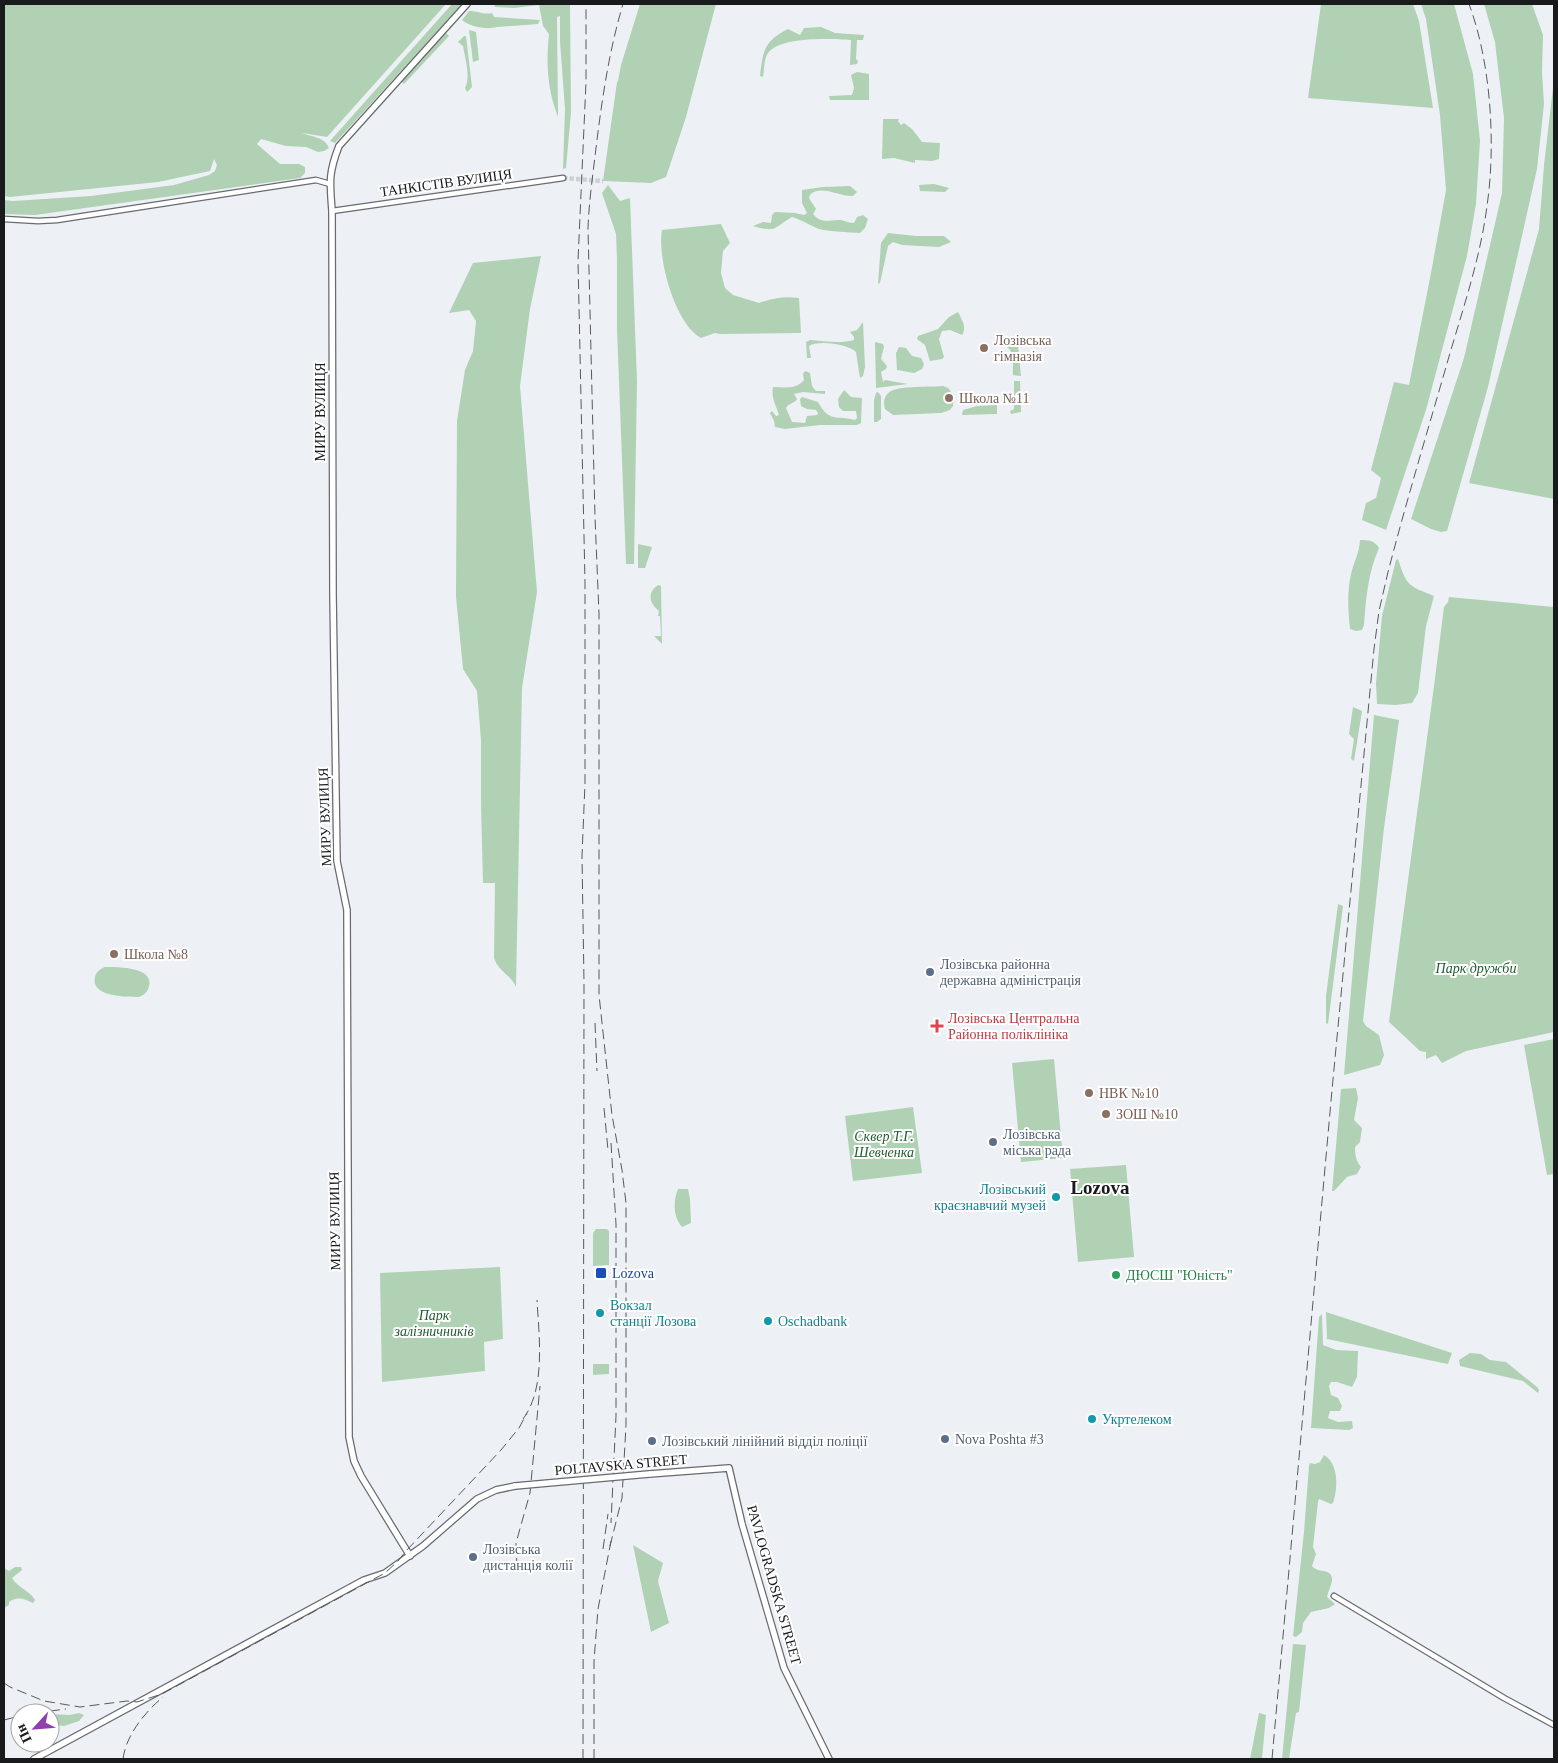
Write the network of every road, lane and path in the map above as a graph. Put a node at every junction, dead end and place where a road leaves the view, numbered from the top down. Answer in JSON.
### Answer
{"nodes":[{"id":1,"x":467,"y":4,"type":"edge"},
{"id":2,"x":563,"y":178,"type":"tunnel mouth"},
{"id":3,"x":330,"y":184,"type":"junction"},
{"id":4,"x":332,"y":211,"type":"junction"},
{"id":5,"x":4,"y":219,"type":"edge"},
{"id":6,"x":729,"y":1468,"type":"joint"},
{"id":7,"x":410,"y":1556,"type":"junction"},
{"id":8,"x":1334,"y":1596,"type":"dead end"},
{"id":9,"x":1554,"y":1725,"type":"edge"},
{"id":10,"x":34,"y":1759,"type":"edge"},
{"id":11,"x":829,"y":1759,"type":"edge"}],
"edges":[{"from":1,"to":3,"type":"main road","name":"МИРУ ВУЛИЦЯ"},
{"from":2,"to":4,"type":"street","name":"ТАНКІСТІВ ВУЛИЦЯ"},
{"from":3,"to":4,"type":"main road","name":"МИРУ ВУЛИЦЯ"},
{"from":3,"to":5,"type":"street"},
{"from":4,"to":7,"type":"main road","name":"МИРУ ВУЛИЦЯ"},
{"from":6,"to":7,"type":"main road","name":"POLTAVSKA STREET","bridge":true},
{"from":6,"to":11,"type":"main road","name":"PAVLOGRADSKA STREET"},
{"from":7,"to":10,"type":"main road","name":"POLTAVSKA STREET"},
{"from":8,"to":9,"type":"street"}]}
